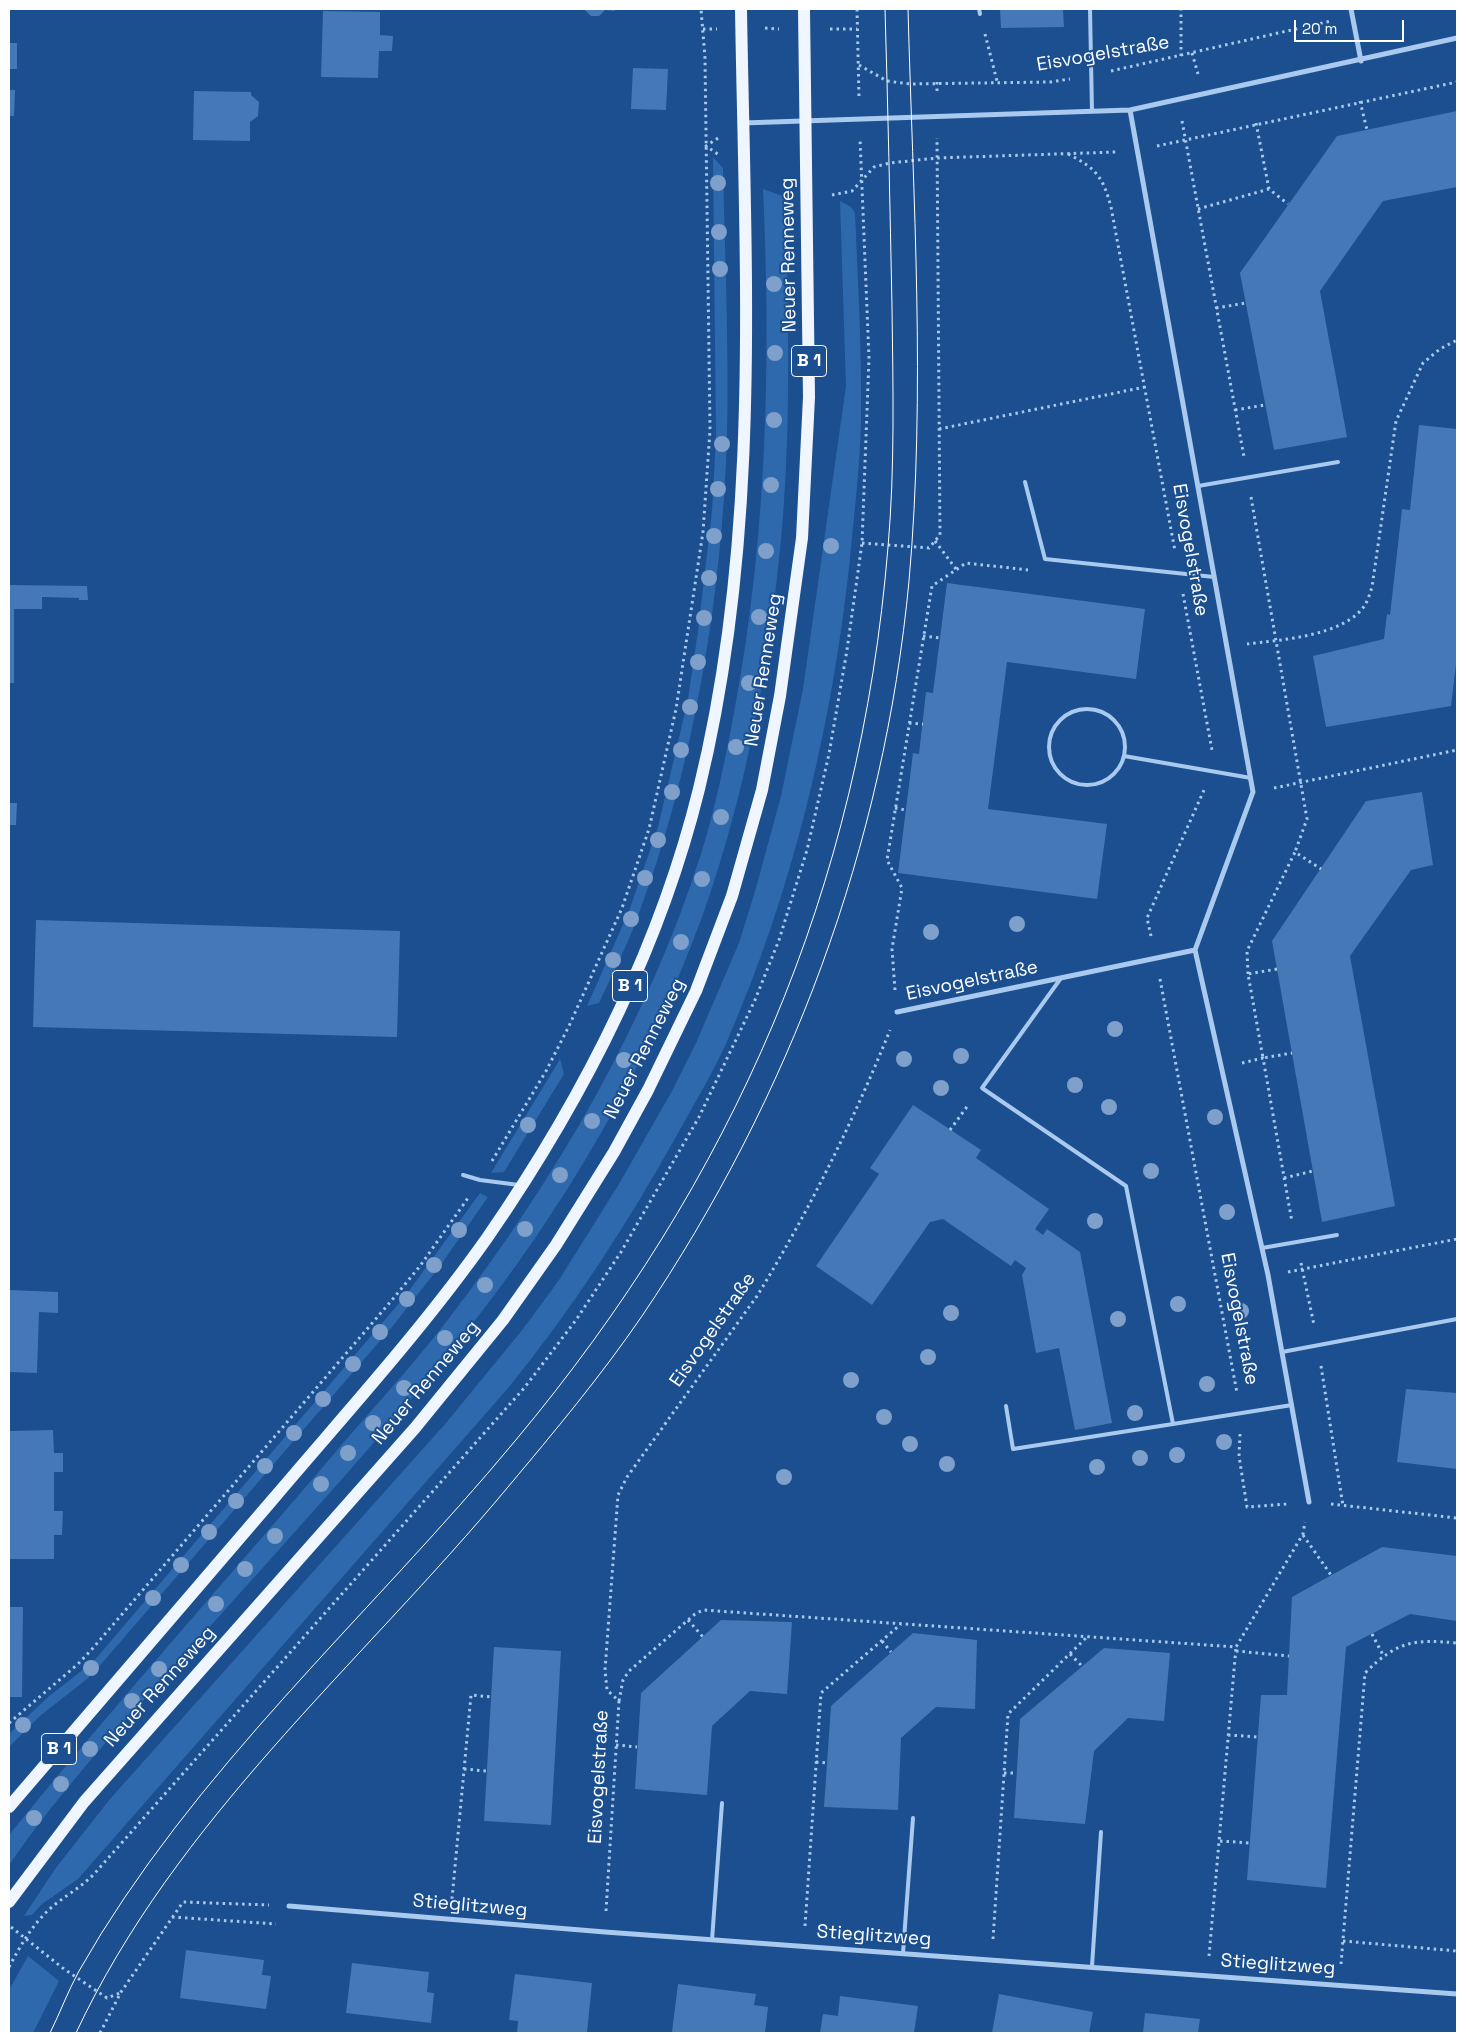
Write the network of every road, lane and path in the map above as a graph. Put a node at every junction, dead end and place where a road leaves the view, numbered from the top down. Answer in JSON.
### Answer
{"nodes":[{"id":1,"x":700,"y":9,"type":"edge"},
{"id":2,"x":741,"y":9,"type":"edge"},
{"id":3,"x":804,"y":9,"type":"edge"},
{"id":4,"x":857,"y":9,"type":"edge"},
{"id":5,"x":979,"y":9,"type":"edge"},
{"id":6,"x":1090,"y":9,"type":"edge"},
{"id":7,"x":1182,"y":9,"type":"edge"},
{"id":8,"x":1350,"y":9,"type":"edge"},
{"id":9,"x":980,"y":14,"type":"joint"},
{"id":10,"x":1352,"y":16,"type":"junction"},
{"id":11,"x":1457,"y":38,"type":"edge"},
{"id":12,"x":1180,"y":56,"type":"junction"},
{"id":13,"x":1361,"y":61,"type":"junction"},
{"id":14,"x":858,"y":64,"type":"junction"},
{"id":15,"x":1092,"y":75,"type":"junction"},
{"id":16,"x":859,"y":76,"type":"dead end"},
{"id":17,"x":997,"y":81,"type":"junction"},
{"id":18,"x":1457,"y":82,"type":"edge"},
{"id":19,"x":1360,"y":101,"type":"junction"},
{"id":20,"x":1130,"y":110,"type":"junction"},
{"id":21,"x":1092,"y":111,"type":"junction"},
{"id":22,"x":806,"y":121,"type":"junction"},
{"id":23,"x":742,"y":123,"type":"junction"},
{"id":24,"x":1256,"y":123,"type":"junction"},
{"id":25,"x":1367,"y":130,"type":"dead end"},
{"id":26,"x":1137,"y":151,"type":"junction"},
{"id":27,"x":1068,"y":154,"type":"junction"},
{"id":28,"x":937,"y":158,"type":"junction"},
{"id":29,"x":860,"y":170,"type":"dead end"},
{"id":30,"x":860,"y":182,"type":"junction"},
{"id":31,"x":1269,"y":189,"type":"junction"},
{"id":32,"x":1288,"y":204,"type":"dead end"},
{"id":33,"x":1198,"y":209,"type":"dead end"},
{"id":34,"x":1246,"y":303,"type":"dead end"},
{"id":35,"x":1216,"y":308,"type":"dead end"},
{"id":36,"x":1457,"y":340,"type":"edge"},
{"id":37,"x":1145,"y":388,"type":"junction"},
{"id":38,"x":1265,"y":405,"type":"dead end"},
{"id":39,"x":1235,"y":410,"type":"dead end"},
{"id":40,"x":939,"y":429,"type":"junction"},
{"id":41,"x":1338,"y":462,"type":"dead end"},
{"id":42,"x":1025,"y":482,"type":"dead end"},
{"id":43,"x":1198,"y":486,"type":"junction"},
{"id":44,"x":935,"y":541,"type":"junction"},
{"id":45,"x":862,"y":543,"type":"junction"},
{"id":46,"x":860,"y":556,"type":"dead end"},
{"id":47,"x":956,"y":569,"type":"junction"},
{"id":48,"x":1037,"y":571,"type":"dead end"},
{"id":49,"x":1179,"y":574,"type":"junction"},
{"id":50,"x":1214,"y":577,"type":"junction"},
{"id":51,"x":924,"y":636,"type":"junction"},
{"id":52,"x":940,"y":638,"type":"dead end"},
{"id":53,"x":1226,"y":646,"type":"junction"},
{"id":54,"x":909,"y":723,"type":"junction"},
{"id":55,"x":922,"y":724,"type":"dead end"},
{"id":56,"x":1457,"y":750,"type":"edge"},
{"id":57,"x":1124,"y":756,"type":"junction"},
{"id":58,"x":1211,"y":771,"type":"junction"},
{"id":59,"x":1251,"y":778,"type":"junction"},
{"id":60,"x":1253,"y":792,"type":"junction"},
{"id":61,"x":895,"y":808,"type":"junction"},
{"id":62,"x":906,"y":810,"type":"dead end"},
{"id":63,"x":1321,"y":869,"type":"dead end"},
{"id":64,"x":1195,"y":950,"type":"junction"},
{"id":65,"x":1156,"y":958,"type":"junction"},
{"id":66,"x":1277,"y":969,"type":"dead end"},
{"id":67,"x":1248,"y":974,"type":"junction"},
{"id":68,"x":1060,"y":978,"type":"junction"},
{"id":69,"x":897,"y":1012,"type":"junction"},
{"id":70,"x":1292,"y":1053,"type":"dead end"},
{"id":71,"x":982,"y":1088,"type":"junction"},
{"id":72,"x":950,"y":1130,"type":"dead end"},
{"id":73,"x":1313,"y":1171,"type":"dead end"},
{"id":74,"x":463,"y":1175,"type":"dead end"},
{"id":75,"x":1284,"y":1178,"type":"dead end"},
{"id":76,"x":480,"y":1180,"type":"junction"},
{"id":77,"x":522,"y":1186,"type":"junction"},
{"id":78,"x":1337,"y":1234,"type":"dead end"},
{"id":79,"x":1457,"y":1239,"type":"edge"},
{"id":80,"x":1262,"y":1248,"type":"junction"},
{"id":81,"x":1268,"y":1275,"type":"junction"},
{"id":82,"x":1457,"y":1319,"type":"edge"},
{"id":83,"x":1282,"y":1352,"type":"junction"},
{"id":84,"x":1292,"y":1405,"type":"junction"},
{"id":85,"x":1006,"y":1406,"type":"dead end"},
{"id":86,"x":1241,"y":1413,"type":"junction"},
{"id":87,"x":1173,"y":1424,"type":"junction"},
{"id":88,"x":1309,"y":1502,"type":"junction"},
{"id":89,"x":1457,"y":1518,"type":"edge"},
{"id":90,"x":1303,"y":1534,"type":"junction"},
{"id":91,"x":1331,"y":1575,"type":"dead end"},
{"id":92,"x":688,"y":1620,"type":"junction"},
{"id":93,"x":902,"y":1624,"type":"junction"},
{"id":94,"x":1372,"y":1634,"type":"dead end"},
{"id":95,"x":703,"y":1637,"type":"dead end"},
{"id":96,"x":1087,"y":1637,"type":"junction"},
{"id":97,"x":882,"y":1641,"type":"junction"},
{"id":98,"x":1457,"y":1643,"type":"edge"},
{"id":99,"x":1236,"y":1649,"type":"junction"},
{"id":100,"x":891,"y":1652,"type":"dead end"},
{"id":101,"x":1070,"y":1654,"type":"junction"},
{"id":102,"x":1382,"y":1655,"type":"junction"},
{"id":103,"x":1289,"y":1656,"type":"dead end"},
{"id":104,"x":1082,"y":1666,"type":"dead end"},
{"id":105,"x":491,"y":1697,"type":"dead end"},
{"id":106,"x":619,"y":1701,"type":"junction"},
{"id":107,"x":9,"y":1722,"type":"edge"},
{"id":108,"x":1228,"y":1735,"type":"junction"},
{"id":109,"x":1258,"y":1737,"type":"dead end"},
{"id":110,"x":616,"y":1745,"type":"junction"},
{"id":111,"x":637,"y":1747,"type":"dead end"},
{"id":112,"x":816,"y":1762,"type":"junction"},
{"id":113,"x":827,"y":1763,"type":"dead end"},
{"id":114,"x":464,"y":1769,"type":"junction"},
{"id":115,"x":486,"y":1771,"type":"dead end"},
{"id":116,"x":1004,"y":1773,"type":"junction"},
{"id":117,"x":1017,"y":1773,"type":"dead end"},
{"id":118,"x":722,"y":1803,"type":"dead end"},
{"id":119,"x":9,"y":1807,"type":"edge"},
{"id":120,"x":913,"y":1818,"type":"dead end"},
{"id":121,"x":1101,"y":1832,"type":"dead end"},
{"id":122,"x":1220,"y":1840,"type":"junction"},
{"id":123,"x":1250,"y":1843,"type":"dead end"},
{"id":124,"x":9,"y":1902,"type":"edge"},
{"id":125,"x":289,"y":1906,"type":"joint"},
{"id":126,"x":450,"y":1919,"type":"junction"},
{"id":127,"x":14,"y":1929,"type":"dead end"},
{"id":128,"x":605,"y":1932,"type":"junction"},
{"id":129,"x":25,"y":1938,"type":"junction"},
{"id":130,"x":712,"y":1940,"type":"junction"},
{"id":131,"x":1343,"y":1941,"type":"junction"},
{"id":132,"x":804,"y":1946,"type":"junction"},
{"id":133,"x":1457,"y":1951,"type":"edge"},
{"id":134,"x":903,"y":1953,"type":"junction"},
{"id":135,"x":991,"y":1959,"type":"junction"},
{"id":136,"x":1092,"y":1966,"type":"junction"},
{"id":137,"x":9,"y":1967,"type":"edge"},
{"id":138,"x":1208,"y":1975,"type":"junction"},
{"id":139,"x":1340,"y":1984,"type":"junction"},
{"id":140,"x":121,"y":1992,"type":"junction"},
{"id":141,"x":1457,"y":1994,"type":"edge"},
{"id":142,"x":100,"y":2033,"type":"edge"}],
"edges":[{"from":1,"to":76,"type":"path"},
{"from":2,"to":23,"type":"main road","name":"Neuer Renneweg","number":"B 1"},
{"from":3,"to":22,"type":"main road","name":"Neuer Renneweg","number":"B 1"},
{"from":4,"to":14,"type":"path"},
{"from":5,"to":9,"type":"lane"},
{"from":6,"to":15,"type":"lane"},
{"from":7,"to":12,"type":"path"},
{"from":8,"to":10,"type":"street"},
{"from":9,"to":17,"type":"path"},
{"from":10,"to":12,"type":"path","name":"Eisvogelstraße"},
{"from":10,"to":13,"type":"street"},
{"from":11,"to":13,"type":"street"},
{"from":12,"to":15,"type":"path","name":"Eisvogelstraße"},
{"from":13,"to":20,"type":"street"},
{"from":14,"to":16,"type":"path"},
{"from":14,"to":17,"type":"path","name":"Eisvogelstraße"},
{"from":15,"to":17,"type":"path","name":"Eisvogelstraße"},
{"from":15,"to":21,"type":"lane"},
{"from":18,"to":19,"type":"path"},
{"from":19,"to":24,"type":"path"},
{"from":19,"to":25,"type":"path"},
{"from":20,"to":21,"type":"street"},
{"from":20,"to":26,"type":"street","name":"Eisvogelstraße"},
{"from":21,"to":22,"type":"street"},
{"from":22,"to":23,"type":"street"},
{"from":22,"to":124,"type":"main road","name":"Neuer Renneweg","number":"B 1"},
{"from":23,"to":77,"type":"main road","name":"Neuer Renneweg","number":"B 1"},
{"from":24,"to":26,"type":"path"},
{"from":24,"to":31,"type":"path"},
{"from":26,"to":27,"type":"path"},
{"from":26,"to":43,"type":"street","name":"Eisvogelstraße"},
{"from":27,"to":28,"type":"path"},
{"from":27,"to":37,"type":"path","name":"Eisvogelstraße"},
{"from":28,"to":30,"type":"path"},
{"from":28,"to":40,"type":"path"},
{"from":29,"to":30,"type":"path"},
{"from":30,"to":45,"type":"path"},
{"from":31,"to":32,"type":"path"},
{"from":31,"to":33,"type":"path"},
{"from":34,"to":35,"type":"path"},
{"from":36,"to":53,"type":"path"},
{"from":37,"to":40,"type":"path"},
{"from":37,"to":49,"type":"path","name":"Eisvogelstraße"},
{"from":38,"to":39,"type":"path"},
{"from":40,"to":44,"type":"path"},
{"from":41,"to":43,"type":"lane"},
{"from":42,"to":49,"type":"lane"},
{"from":43,"to":50,"type":"street","name":"Eisvogelstraße"},
{"from":44,"to":45,"type":"path"},
{"from":44,"to":47,"type":"path"},
{"from":45,"to":46,"type":"path"},
{"from":47,"to":48,"type":"path"},
{"from":47,"to":51,"type":"path"},
{"from":49,"to":50,"type":"lane"},
{"from":49,"to":58,"type":"path","name":"Eisvogelstraße"},
{"from":50,"to":53,"type":"street","name":"Eisvogelstraße"},
{"from":51,"to":52,"type":"path"},
{"from":51,"to":54,"type":"path"},
{"from":53,"to":59,"type":"street","name":"Eisvogelstraße"},
{"from":54,"to":55,"type":"path"},
{"from":54,"to":61,"type":"path"},
{"from":56,"to":60,"type":"path"},
{"from":57,"to":57,"type":"lane"},
{"from":57,"to":58,"type":"lane"},
{"from":58,"to":59,"type":"lane"},
{"from":58,"to":65,"type":"path","name":"Eisvogelstraße"},
{"from":59,"to":60,"type":"street","name":"Eisvogelstraße"},
{"from":60,"to":64,"type":"street","name":"Eisvogelstraße"},
{"from":61,"to":62,"type":"path"},
{"from":61,"to":69,"type":"path"},
{"from":63,"to":67,"type":"path"},
{"from":64,"to":65,"type":"street","name":"Eisvogelstraße"},
{"from":64,"to":80,"type":"street","name":"Eisvogelstraße"},
{"from":65,"to":68,"type":"street","name":"Eisvogelstraße"},
{"from":65,"to":86,"type":"path","name":"Eisvogelstraße"},
{"from":66,"to":67,"type":"path"},
{"from":67,"to":70,"type":"path"},
{"from":68,"to":69,"type":"street","name":"Eisvogelstraße"},
{"from":68,"to":71,"type":"lane"},
{"from":69,"to":106,"type":"path","name":"Eisvogelstraße"},
{"from":71,"to":72,"type":"path"},
{"from":71,"to":87,"type":"lane"},
{"from":73,"to":75,"type":"path"},
{"from":74,"to":76,"type":"lane"},
{"from":76,"to":77,"type":"lane"},
{"from":76,"to":107,"type":"path"},
{"from":77,"to":119,"type":"main road","name":"Neuer Renneweg","number":"B 1"},
{"from":78,"to":80,"type":"lane"},
{"from":79,"to":81,"type":"path","name":"Eisvogelstraße"},
{"from":80,"to":81,"type":"street","name":"Eisvogelstraße"},
{"from":81,"to":83,"type":"street","name":"Eisvogelstraße"},
{"from":82,"to":83,"type":"lane"},
{"from":83,"to":84,"type":"street","name":"Eisvogelstraße"},
{"from":84,"to":86,"type":"lane"},
{"from":84,"to":88,"type":"street","name":"Eisvogelstraße"},
{"from":85,"to":87,"type":"lane"},
{"from":86,"to":87,"type":"lane"},
{"from":86,"to":88,"type":"path","name":"Eisvogelstraße"},
{"from":88,"to":89,"type":"path","name":"Eisvogelstraße"},
{"from":88,"to":90,"type":"path"},
{"from":90,"to":91,"type":"path"},
{"from":90,"to":99,"type":"path"},
{"from":92,"to":93,"type":"path"},
{"from":92,"to":95,"type":"path"},
{"from":92,"to":106,"type":"path"},
{"from":93,"to":96,"type":"path"},
{"from":93,"to":97,"type":"path"},
{"from":94,"to":102,"type":"path"},
{"from":96,"to":99,"type":"path"},
{"from":96,"to":101,"type":"path"},
{"from":97,"to":100,"type":"path"},
{"from":97,"to":112,"type":"path"},
{"from":98,"to":102,"type":"path"},
{"from":99,"to":103,"type":"path"},
{"from":99,"to":108,"type":"path"},
{"from":101,"to":104,"type":"path"},
{"from":101,"to":116,"type":"path"},
{"from":102,"to":131,"type":"path"},
{"from":105,"to":114,"type":"path"},
{"from":106,"to":110,"type":"path","name":"Eisvogelstraße"},
{"from":108,"to":109,"type":"path"},
{"from":108,"to":122,"type":"path"},
{"from":110,"to":111,"type":"path"},
{"from":110,"to":128,"type":"path","name":"Eisvogelstraße"},
{"from":112,"to":113,"type":"path"},
{"from":112,"to":132,"type":"path"},
{"from":114,"to":115,"type":"path"},
{"from":114,"to":126,"type":"path"},
{"from":116,"to":117,"type":"path"},
{"from":116,"to":135,"type":"path"},
{"from":118,"to":130,"type":"lane"},
{"from":120,"to":134,"type":"lane"},
{"from":121,"to":136,"type":"lane"},
{"from":122,"to":123,"type":"path"},
{"from":122,"to":138,"type":"path"},
{"from":125,"to":126,"type":"street","name":"Stieglitzweg"},
{"from":125,"to":140,"type":"path"},
{"from":126,"to":128,"type":"street","name":"Stieglitzweg"},
{"from":127,"to":129,"type":"path"},
{"from":128,"to":130,"type":"street","name":"Stieglitzweg"},
{"from":129,"to":137,"type":"path"},
{"from":129,"to":140,"type":"path"},
{"from":130,"to":132,"type":"street","name":"Stieglitzweg"},
{"from":131,"to":133,"type":"path"},
{"from":131,"to":139,"type":"path"},
{"from":132,"to":134,"type":"street","name":"Stieglitzweg"},
{"from":134,"to":135,"type":"street","name":"Stieglitzweg"},
{"from":135,"to":136,"type":"street","name":"Stieglitzweg"},
{"from":136,"to":138,"type":"street","name":"Stieglitzweg"},
{"from":138,"to":139,"type":"street","name":"Stieglitzweg"},
{"from":139,"to":141,"type":"street","name":"Stieglitzweg"},
{"from":140,"to":142,"type":"path"}]}
